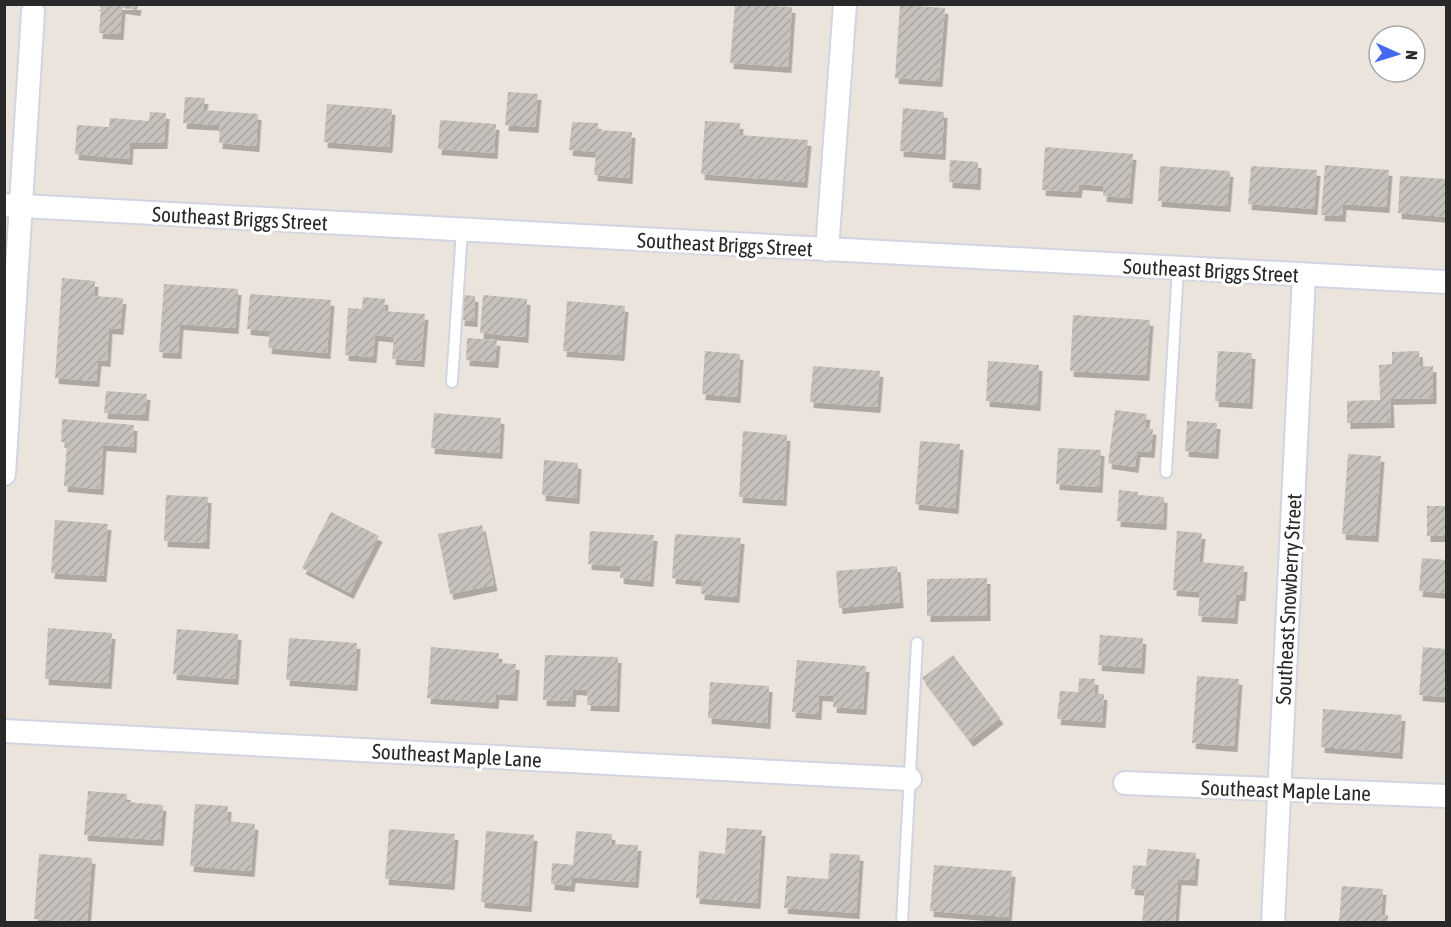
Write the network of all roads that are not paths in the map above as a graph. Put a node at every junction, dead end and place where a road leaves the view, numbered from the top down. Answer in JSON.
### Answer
{"nodes":[{"id":1,"x":844,"y":4,"type":"edge"},
{"id":2,"x":33,"y":12,"type":"dead end"},
{"id":3,"x":13,"y":205,"type":"edge"},
{"id":4,"x":462,"y":230,"type":"junction"},
{"id":5,"x":827,"y":250,"type":"junction"},
{"id":6,"x":1178,"y":268,"type":"junction"},
{"id":7,"x":1305,"y":275,"type":"junction"},
{"id":8,"x":1446,"y":282,"type":"edge"},
{"id":9,"x":452,"y":382,"type":"dead end"},
{"id":10,"x":1166,"y":471,"type":"dead end"},
{"id":11,"x":4,"y":474,"type":"edge"},
{"id":12,"x":917,"y":643,"type":"dead end"},
{"id":13,"x":4,"y":731,"type":"edge"},
{"id":14,"x":910,"y":779,"type":"junction"},
{"id":15,"x":1125,"y":783,"type":"dead end"},
{"id":16,"x":1279,"y":791,"type":"junction"},
{"id":17,"x":1446,"y":796,"type":"edge"},
{"id":18,"x":903,"y":922,"type":"edge"},
{"id":19,"x":1273,"y":922,"type":"edge"}],
"edges":[{"from":1,"to":5,"type":"street"},
{"from":2,"to":3,"type":"street"},
{"from":3,"to":4,"type":"street","name":"Southeast Briggs Street"},
{"from":3,"to":11,"type":"street"},
{"from":4,"to":5,"type":"street","name":"Southeast Briggs Street"},
{"from":4,"to":9,"type":"lane"},
{"from":5,"to":6,"type":"street","name":"Southeast Briggs Street"},
{"from":6,"to":7,"type":"street","name":"Southeast Briggs Street"},
{"from":6,"to":10,"type":"lane"},
{"from":7,"to":8,"type":"street","name":"Southeast Briggs Street"},
{"from":7,"to":16,"type":"street","name":"Southeast Snowberry Street"},
{"from":12,"to":14,"type":"lane"},
{"from":13,"to":14,"type":"street","name":"Southeast Maple Lane"},
{"from":14,"to":18,"type":"lane"},
{"from":15,"to":16,"type":"street","name":"Southeast Maple Lane"},
{"from":16,"to":17,"type":"street","name":"Southeast Maple Lane"},
{"from":16,"to":19,"type":"street","name":"Southeast Snowberry Street"}]}
